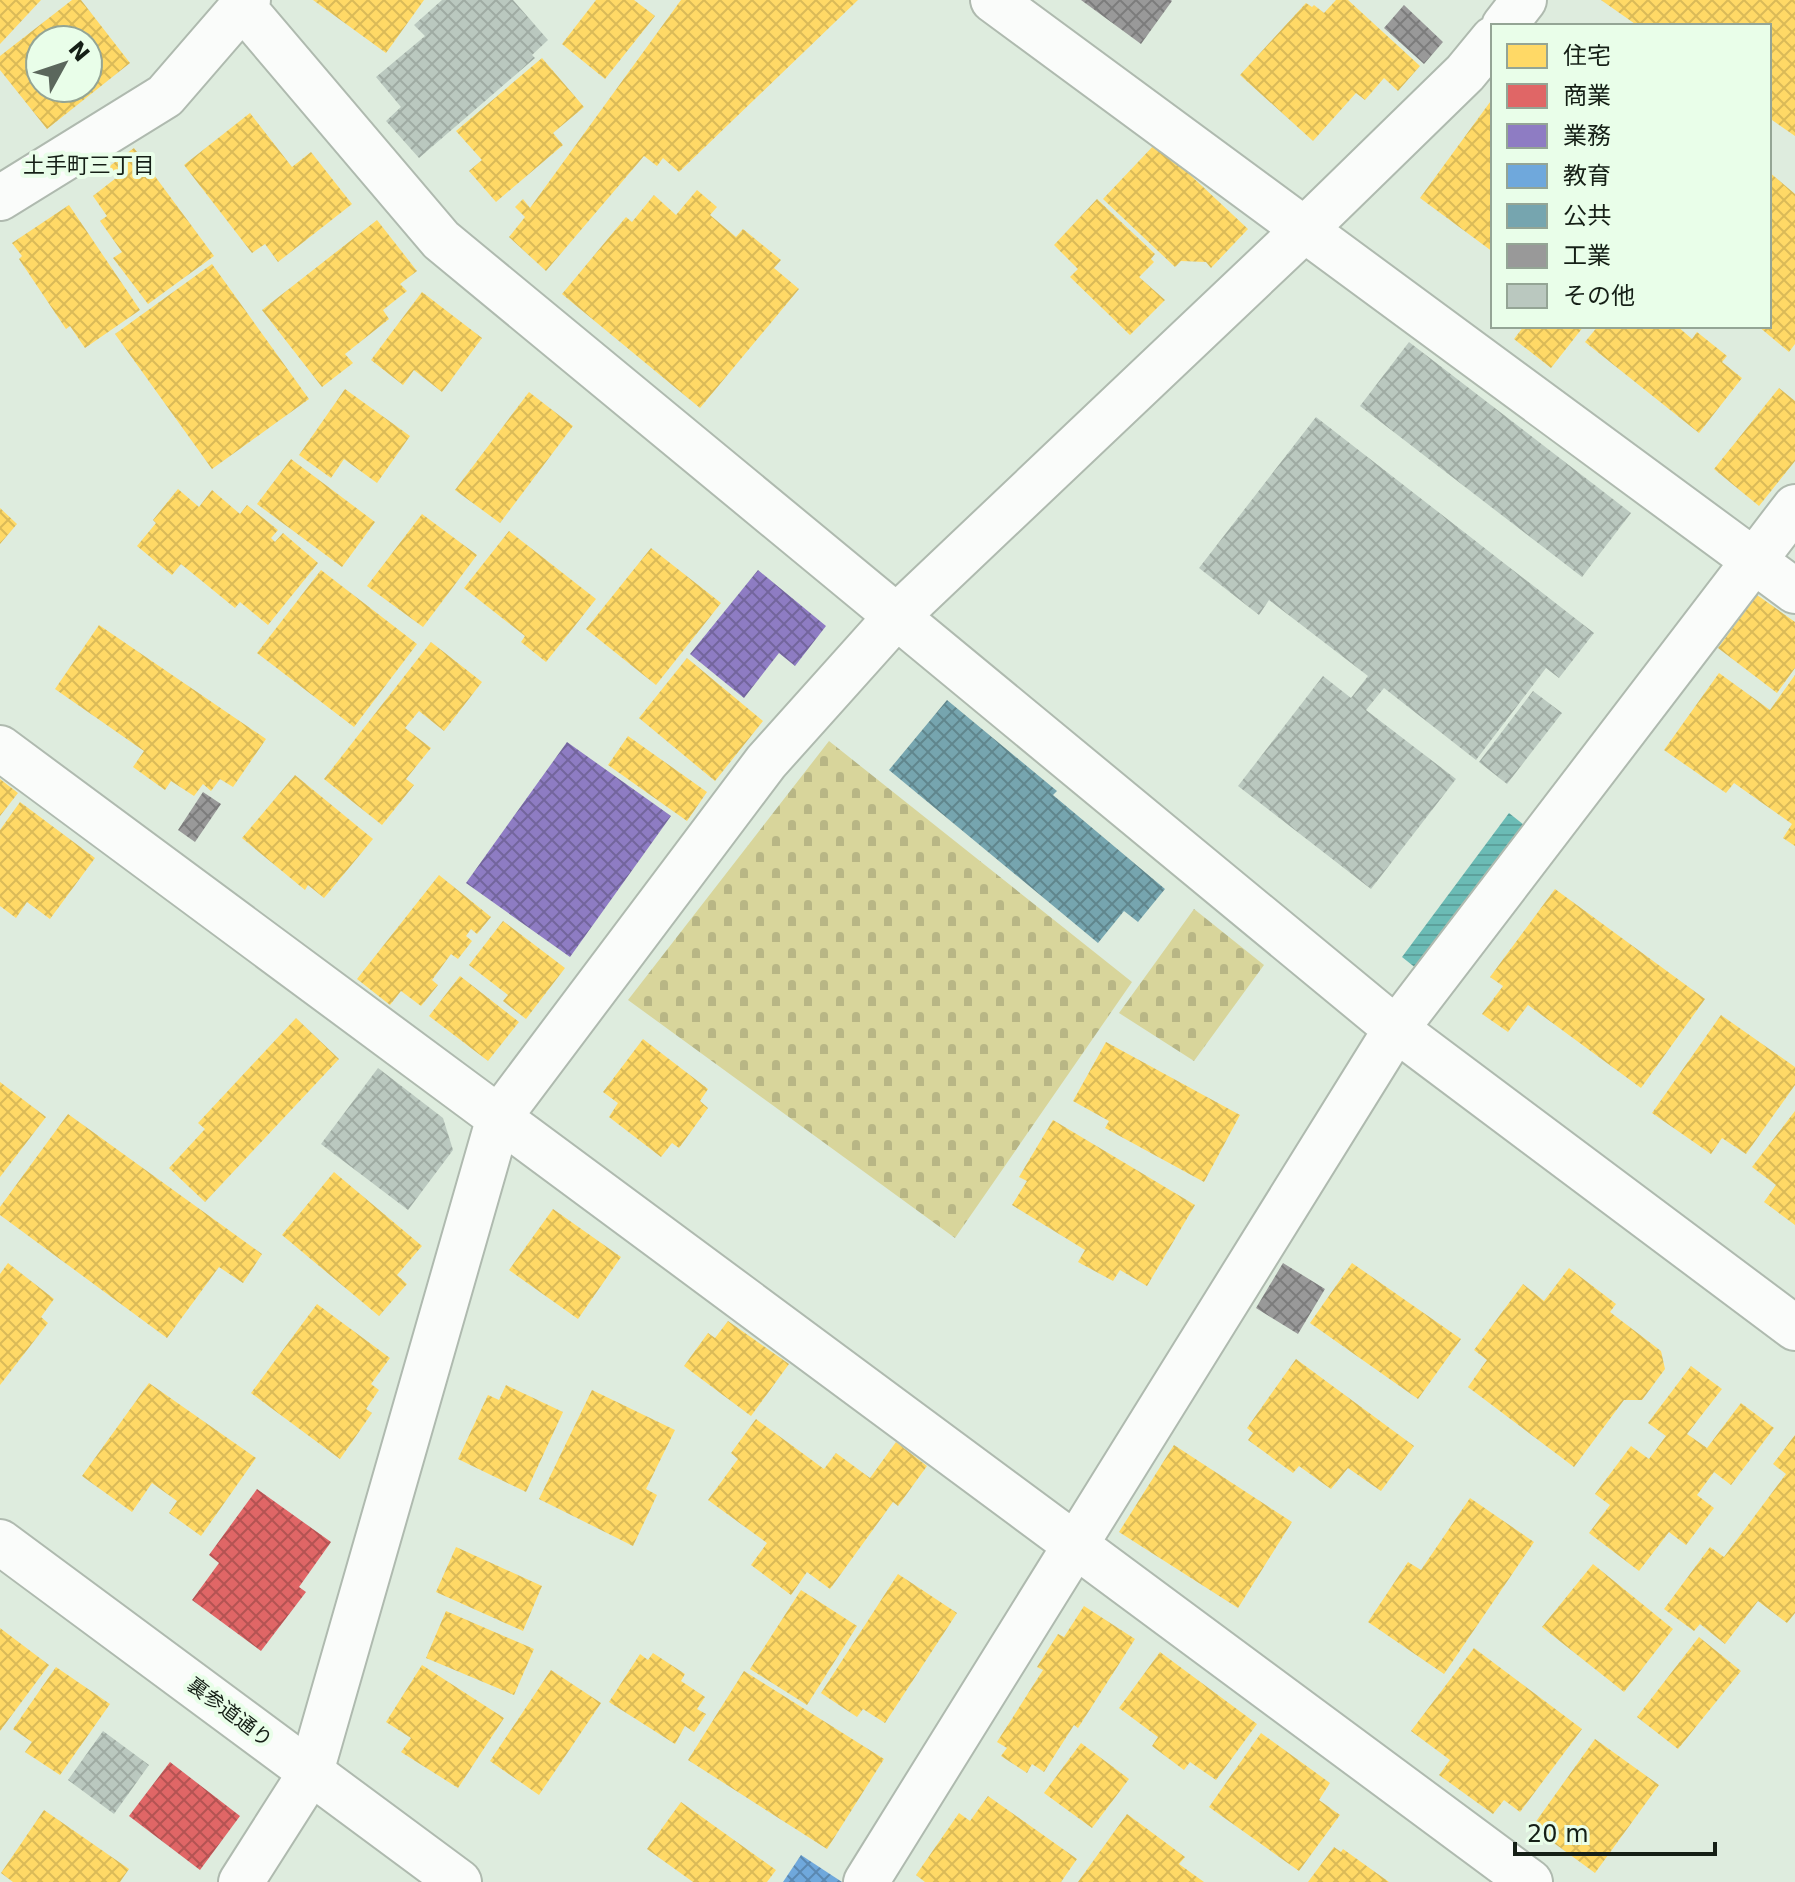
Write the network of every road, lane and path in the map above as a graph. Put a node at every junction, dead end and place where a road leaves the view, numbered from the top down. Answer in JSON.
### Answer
{"nodes":[{"id":1,"x":993,"y":0,"type":"edge"},
{"id":2,"x":1524,"y":0,"type":"edge"},
{"id":3,"x":246,"y":3,"type":"edge"},
{"id":4,"x":1506,"y":24,"type":"edge"},
{"id":5,"x":1491,"y":41,"type":"edge"},
{"id":6,"x":0,"y":198,"type":"edge"},
{"id":7,"x":1303,"y":231,"type":"junction"},
{"id":8,"x":1795,"y":507,"type":"edge"},
{"id":9,"x":1753,"y":560,"type":"junction"},
{"id":10,"x":1795,"y":591,"type":"edge"},
{"id":11,"x":896,"y":617,"type":"junction"},
{"id":12,"x":0,"y":748,"type":"edge"},
{"id":13,"x":1396,"y":1029,"type":"junction"},
{"id":14,"x":499,"y":1117,"type":"junction"},
{"id":15,"x":1795,"y":1328,"type":"edge"},
{"id":16,"x":0,"y":1542,"type":"edge"},
{"id":17,"x":1074,"y":1546,"type":"junction"},
{"id":18,"x":311,"y":1772,"type":"junction"},
{"id":19,"x":241,"y":1882,"type":"edge"},
{"id":20,"x":459,"y":1882,"type":"edge"},
{"id":21,"x":866,"y":1882,"type":"edge"},
{"id":22,"x":1530,"y":1882,"type":"edge"}],
"edges":[{"from":1,"to":7,"type":"street"},
{"from":2,"to":4,"type":"street"},
{"from":3,"to":6,"type":"street"},
{"from":3,"to":11,"type":"street"},
{"from":5,"to":7,"type":"street"},
{"from":7,"to":9,"type":"street"},
{"from":7,"to":11,"type":"street"},
{"from":8,"to":9,"type":"street"},
{"from":9,"to":10,"type":"street"},
{"from":9,"to":13,"type":"street"},
{"from":11,"to":13,"type":"street"},
{"from":11,"to":14,"type":"street"},
{"from":12,"to":14,"type":"street"},
{"from":13,"to":15,"type":"street"},
{"from":13,"to":17,"type":"street"},
{"from":14,"to":17,"type":"street"},
{"from":14,"to":18,"type":"street"},
{"from":16,"to":18,"type":"street","name":"裏参道通り"},
{"from":17,"to":21,"type":"street"},
{"from":17,"to":22,"type":"street"},
{"from":18,"to":19,"type":"street"},
{"from":18,"to":20,"type":"street","name":"裏参道通り"}]}
